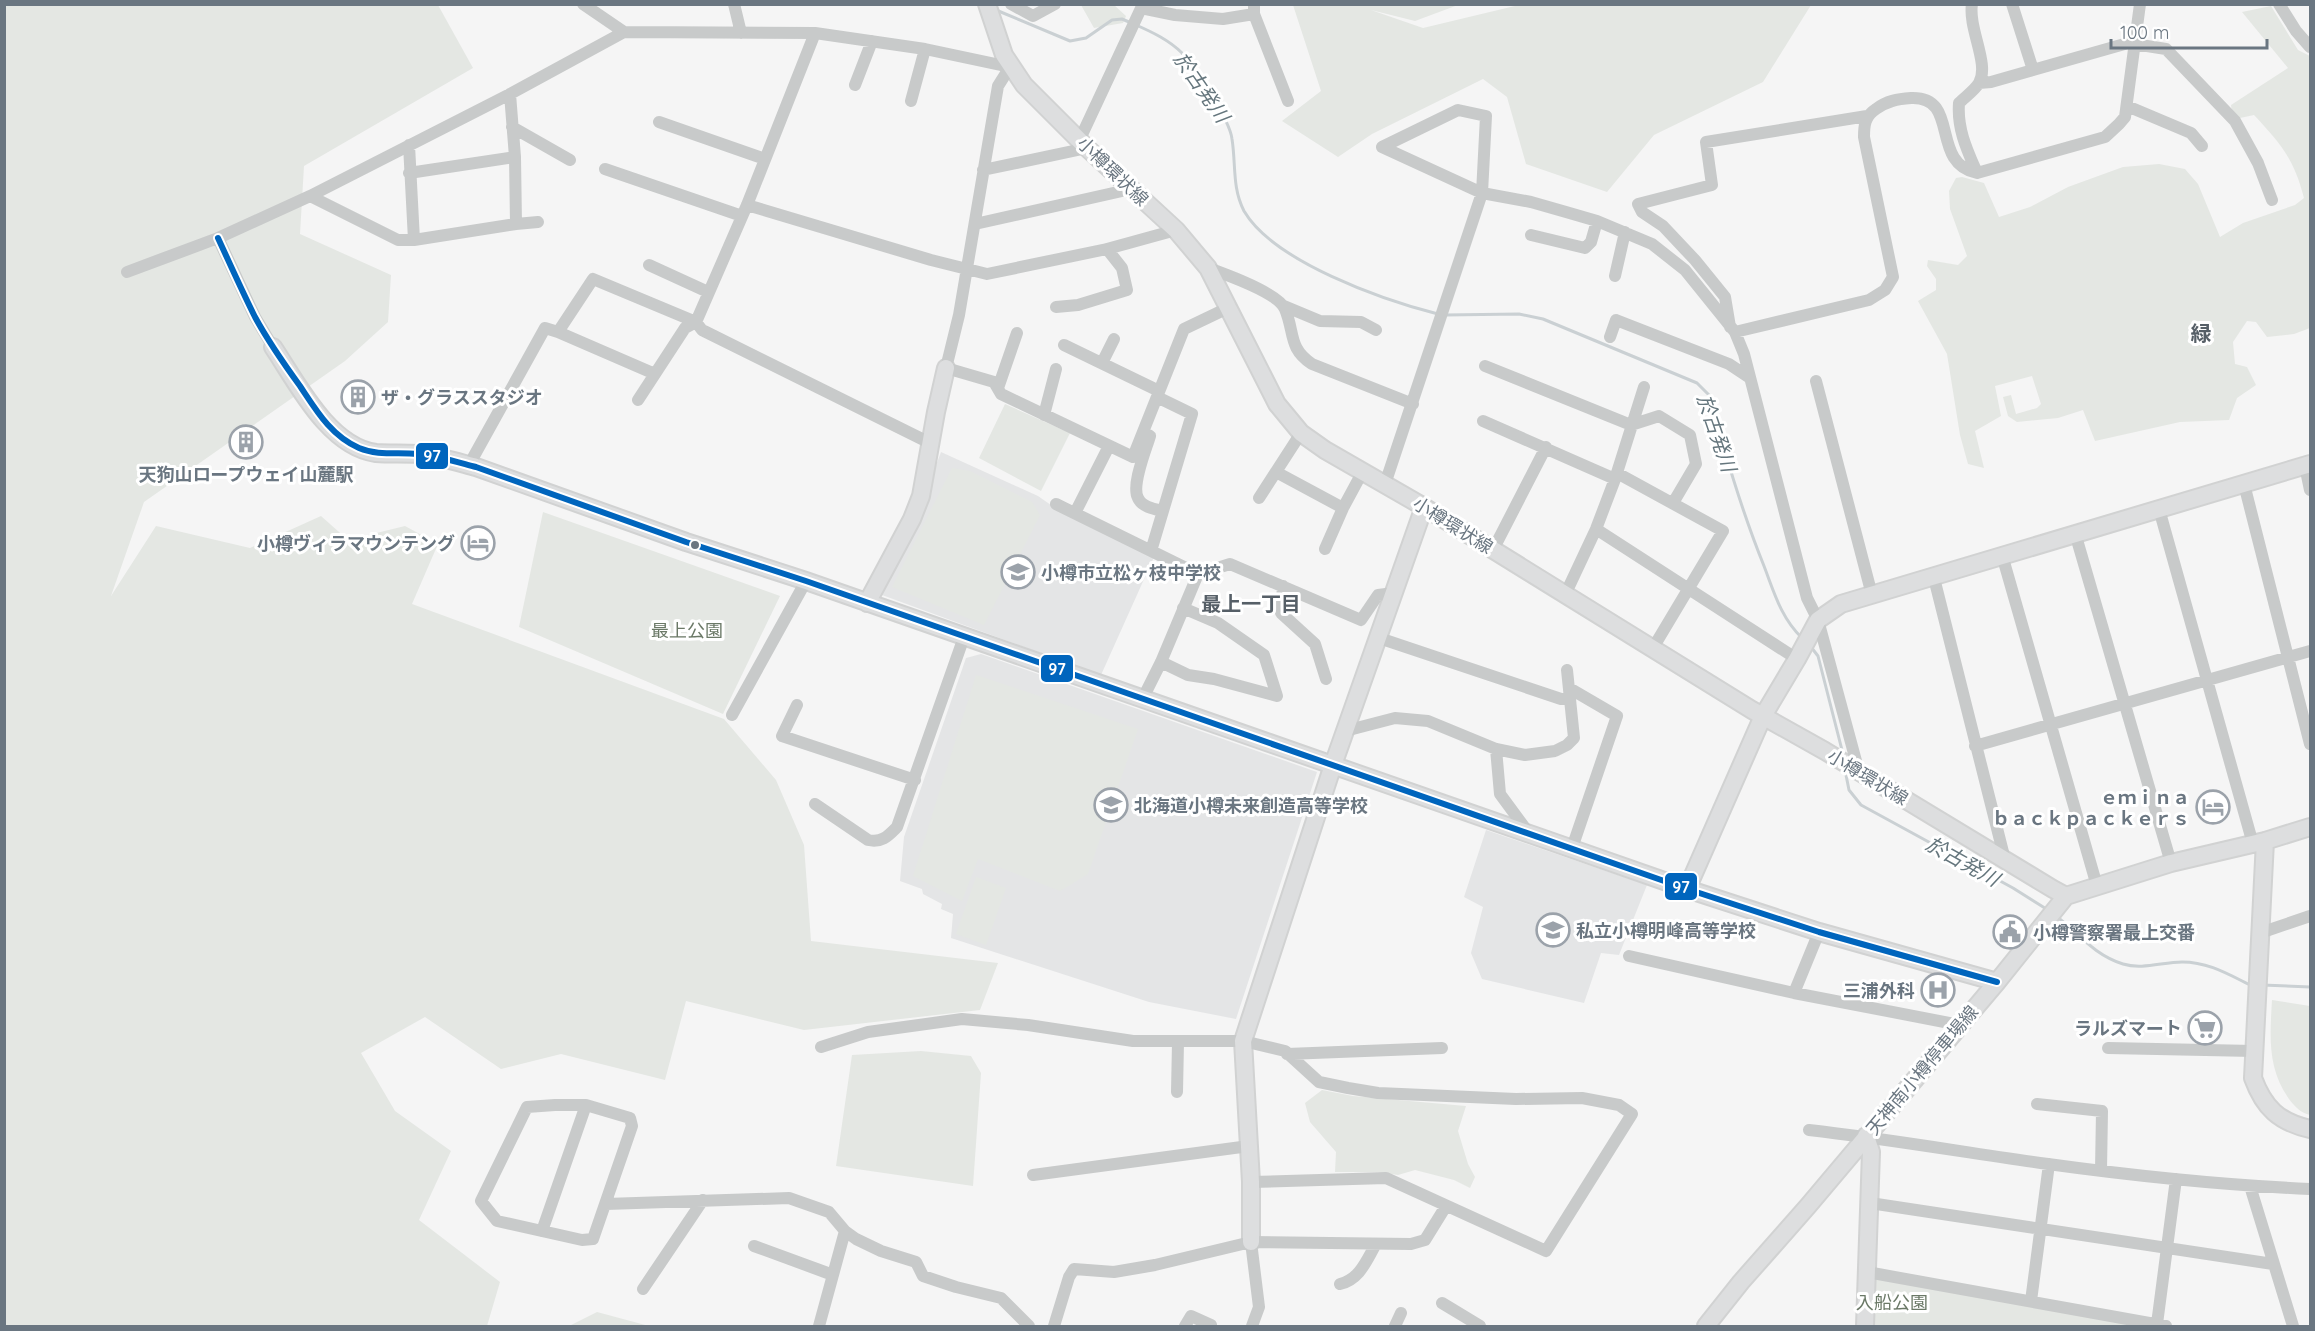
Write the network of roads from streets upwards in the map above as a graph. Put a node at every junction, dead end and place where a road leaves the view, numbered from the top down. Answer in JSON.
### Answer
{"nodes":[{"id":1,"x":583,"y":4,"type":"edge"},
{"id":2,"x":734,"y":4,"type":"edge"},
{"id":3,"x":1011,"y":4,"type":"edge"},
{"id":4,"x":1054,"y":4,"type":"edge"},
{"id":5,"x":1972,"y":4,"type":"edge"},
{"id":6,"x":2012,"y":4,"type":"edge"},
{"id":7,"x":2140,"y":4,"type":"edge"},
{"id":8,"x":2279,"y":4,"type":"edge"},
{"id":9,"x":1142,"y":6,"type":"edge"},
{"id":10,"x":1254,"y":9,"type":"edge"},
{"id":11,"x":990,"y":11,"type":"edge"},
{"id":12,"x":624,"y":32,"type":"junction"},
{"id":13,"x":741,"y":33,"type":"junction"},
{"id":14,"x":814,"y":33,"type":"junction"},
{"id":15,"x":872,"y":41,"type":"junction"},
{"id":16,"x":2135,"y":43,"type":"junction"},
{"id":17,"x":2310,"y":47,"type":"edge"},
{"id":18,"x":925,"y":49,"type":"junction"},
{"id":19,"x":1010,"y":67,"type":"junction"},
{"id":20,"x":2033,"y":70,"type":"junction"},
{"id":21,"x":1979,"y":83,"type":"junction"},
{"id":22,"x":855,"y":85,"type":"dead end"},
{"id":23,"x":510,"y":94,"type":"junction"},
{"id":24,"x":911,"y":101,"type":"dead end"},
{"id":25,"x":1288,"y":101,"type":"dead end"},
{"id":26,"x":2127,"y":106,"type":"junction"},
{"id":27,"x":1867,"y":116,"type":"junction"},
{"id":28,"x":659,"y":122,"type":"dead end"},
{"id":29,"x":512,"y":127,"type":"junction"},
{"id":30,"x":1083,"y":144,"type":"junction"},
{"id":31,"x":409,"y":145,"type":"junction"},
{"id":32,"x":2202,"y":146,"type":"dead end"},
{"id":33,"x":515,"y":157,"type":"junction"},
{"id":34,"x":765,"y":159,"type":"junction"},
{"id":35,"x":570,"y":160,"type":"dead end"},
{"id":36,"x":605,"y":169,"type":"dead end"},
{"id":37,"x":983,"y":170,"type":"junction"},
{"id":38,"x":409,"y":173,"type":"junction"},
{"id":39,"x":1977,"y":173,"type":"junction"},
{"id":40,"x":1131,"y":189,"type":"junction"},
{"id":41,"x":1482,"y":193,"type":"junction"},
{"id":42,"x":310,"y":196,"type":"junction"},
{"id":43,"x":2272,"y":200,"type":"dead end"},
{"id":44,"x":744,"y":211,"type":"junction"},
{"id":45,"x":1597,"y":221,"type":"junction"},
{"id":46,"x":538,"y":222,"type":"dead end"},
{"id":47,"x":516,"y":224,"type":"junction"},
{"id":48,"x":975,"y":224,"type":"junction"},
{"id":49,"x":1176,"y":230,"type":"junction"},
{"id":50,"x":1625,"y":232,"type":"junction"},
{"id":51,"x":1531,"y":235,"type":"dead end"},
{"id":52,"x":218,"y":238,"type":"junction"},
{"id":53,"x":414,"y":240,"type":"junction"},
{"id":54,"x":1107,"y":249,"type":"junction"},
{"id":55,"x":649,"y":265,"type":"dead end"},
{"id":56,"x":1208,"y":268,"type":"junction"},
{"id":57,"x":967,"y":270,"type":"junction"},
{"id":58,"x":128,"y":272,"type":"dead end"},
{"id":59,"x":1615,"y":276,"type":"dead end"},
{"id":60,"x":708,"y":292,"type":"junction"},
{"id":61,"x":1284,"y":306,"type":"junction"},
{"id":62,"x":1056,"y":307,"type":"dead end"},
{"id":63,"x":1230,"y":307,"type":"junction"},
{"id":64,"x":696,"y":322,"type":"junction"},
{"id":65,"x":1376,"y":330,"type":"dead end"},
{"id":66,"x":1732,"y":330,"type":"junction"},
{"id":67,"x":558,"y":332,"type":"junction"},
{"id":68,"x":1017,"y":333,"type":"dead end"},
{"id":69,"x":1610,"y":337,"type":"dead end"},
{"id":70,"x":1114,"y":339,"type":"dead end"},
{"id":71,"x":1064,"y":345,"type":"dead end"},
{"id":72,"x":273,"y":347,"type":"joint"},
{"id":73,"x":1102,"y":363,"type":"junction"},
{"id":74,"x":1485,"y":366,"type":"dead end"},
{"id":75,"x":946,"y":368,"type":"junction"},
{"id":76,"x":1056,"y":369,"type":"dead end"},
{"id":77,"x":655,"y":374,"type":"junction"},
{"id":78,"x":1750,"y":378,"type":"junction"},
{"id":79,"x":1816,"y":381,"type":"dead end"},
{"id":80,"x":1644,"y":387,"type":"dead end"},
{"id":81,"x":998,"y":388,"type":"junction"},
{"id":82,"x":1158,"y":394,"type":"junction"},
{"id":83,"x":638,"y":400,"type":"dead end"},
{"id":84,"x":1413,"y":404,"type":"junction"},
{"id":85,"x":1044,"y":415,"type":"junction"},
{"id":86,"x":1483,"y":421,"type":"dead end"},
{"id":87,"x":1631,"y":424,"type":"junction"},
{"id":88,"x":1143,"y":432,"type":"junction"},
{"id":89,"x":1301,"y":433,"type":"junction"},
{"id":90,"x":930,"y":443,"type":"junction"},
{"id":91,"x":1109,"y":446,"type":"junction"},
{"id":92,"x":1546,"y":447,"type":"junction"},
{"id":93,"x":469,"y":465,"type":"junction"},
{"id":94,"x":2308,"y":465,"type":"edge"},
{"id":95,"x":1363,"y":471,"type":"junction"},
{"id":96,"x":1276,"y":472,"type":"junction"},
{"id":97,"x":1616,"y":476,"type":"junction"},
{"id":98,"x":1385,"y":484,"type":"junction"},
{"id":99,"x":2244,"y":484,"type":"junction"},
{"id":100,"x":2310,"y":490,"type":"edge"},
{"id":101,"x":1259,"y":498,"type":"dead end"},
{"id":102,"x":1673,"y":503,"type":"junction"},
{"id":103,"x":1056,"y":504,"type":"dead end"},
{"id":104,"x":1424,"y":507,"type":"junction"},
{"id":105,"x":1342,"y":508,"type":"junction"},
{"id":106,"x":2159,"y":508,"type":"junction"},
{"id":107,"x":1163,"y":511,"type":"junction"},
{"id":108,"x":1075,"y":513,"type":"junction"},
{"id":109,"x":1596,"y":529,"type":"junction"},
{"id":110,"x":2075,"y":533,"type":"junction"},
{"id":111,"x":1325,"y":549,"type":"dead end"},
{"id":112,"x":1493,"y":550,"type":"junction"},
{"id":113,"x":1151,"y":551,"type":"junction"},
{"id":114,"x":2002,"y":555,"type":"junction"},
{"id":115,"x":1198,"y":574,"type":"junction"},
{"id":116,"x":1934,"y":578,"type":"junction"},
{"id":117,"x":806,"y":581,"type":"junction"},
{"id":118,"x":1283,"y":586,"type":"junction"},
{"id":119,"x":1689,"y":590,"type":"junction"},
{"id":120,"x":1394,"y":592,"type":"junction"},
{"id":121,"x":1565,"y":595,"type":"junction"},
{"id":122,"x":1872,"y":595,"type":"junction"},
{"id":123,"x":867,"y":603,"type":"junction"},
{"id":124,"x":1184,"y":608,"type":"junction"},
{"id":125,"x":1816,"y":625,"type":"junction"},
{"id":126,"x":964,"y":637,"type":"junction"},
{"id":127,"x":1379,"y":638,"type":"junction"},
{"id":128,"x":1653,"y":648,"type":"junction"},
{"id":129,"x":2310,"y":651,"type":"edge"},
{"id":130,"x":1801,"y":652,"type":"junction"},
{"id":131,"x":2288,"y":658,"type":"junction"},
{"id":132,"x":1161,"y":662,"type":"junction"},
{"id":133,"x":1567,"y":670,"type":"dead end"},
{"id":134,"x":1326,"y":679,"type":"dead end"},
{"id":135,"x":2206,"y":682,"type":"junction"},
{"id":136,"x":1569,"y":694,"type":"junction"},
{"id":137,"x":1142,"y":700,"type":"junction"},
{"id":138,"x":797,"y":705,"type":"dead end"},
{"id":139,"x":2126,"y":705,"type":"junction"},
{"id":140,"x":732,"y":715,"type":"dead end"},
{"id":141,"x":1762,"y":716,"type":"junction"},
{"id":142,"x":2051,"y":726,"type":"junction"},
{"id":143,"x":1346,"y":731,"type":"junction"},
{"id":144,"x":2310,"y":744,"type":"edge"},
{"id":145,"x":1975,"y":746,"type":"junction"},
{"id":146,"x":1496,"y":748,"type":"junction"},
{"id":147,"x":1334,"y":765,"type":"junction"},
{"id":148,"x":1855,"y":770,"type":"junction"},
{"id":149,"x":915,"y":780,"type":"junction"},
{"id":150,"x":815,"y":804,"type":"dead end"},
{"id":151,"x":2310,"y":828,"type":"edge"},
{"id":152,"x":1527,"y":832,"type":"junction"},
{"id":153,"x":2259,"y":842,"type":"junction"},
{"id":154,"x":1572,"y":848,"type":"junction"},
{"id":155,"x":2005,"y":860,"type":"junction"},
{"id":156,"x":2171,"y":863,"type":"junction"},
{"id":157,"x":2097,"y":886,"type":"junction"},
{"id":158,"x":1687,"y":889,"type":"junction"},
{"id":159,"x":2062,"y":900,"type":"junction"},
{"id":160,"x":2310,"y":916,"type":"edge"},
{"id":161,"x":1819,"y":932,"type":"junction"},
{"id":162,"x":2260,"y":933,"type":"junction"},
{"id":163,"x":1629,"y":956,"type":"dead end"},
{"id":164,"x":1996,"y":982,"type":"junction"},
{"id":165,"x":1794,"y":993,"type":"junction"},
{"id":166,"x":1960,"y":1025,"type":"junction"},
{"id":167,"x":1243,"y":1041,"type":"junction"},
{"id":168,"x":1178,"y":1042,"type":"junction"},
{"id":169,"x":821,"y":1047,"type":"dead end"},
{"id":170,"x":1442,"y":1048,"type":"dead end"},
{"id":171,"x":2108,"y":1048,"type":"dead end"},
{"id":172,"x":2254,"y":1051,"type":"junction"},
{"id":173,"x":1287,"y":1054,"type":"junction"},
{"id":174,"x":1177,"y":1092,"type":"dead end"},
{"id":175,"x":2037,"y":1104,"type":"dead end"},
{"id":176,"x":585,"y":1105,"type":"junction"},
{"id":177,"x":2310,"y":1129,"type":"edge"},
{"id":178,"x":1809,"y":1130,"type":"dead end"},
{"id":179,"x":1866,"y":1136,"type":"junction"},
{"id":180,"x":1249,"y":1146,"type":"junction"},
{"id":181,"x":2049,"y":1164,"type":"junction"},
{"id":182,"x":2101,"y":1170,"type":"junction"},
{"id":183,"x":1033,"y":1175,"type":"dead end"},
{"id":184,"x":2176,"y":1179,"type":"junction"},
{"id":185,"x":1251,"y":1182,"type":"junction"},
{"id":186,"x":2250,"y":1186,"type":"junction"},
{"id":187,"x":2310,"y":1189,"type":"edge"},
{"id":188,"x":703,"y":1200,"type":"junction"},
{"id":189,"x":1870,"y":1203,"type":"junction"},
{"id":190,"x":606,"y":1204,"type":"junction"},
{"id":191,"x":1446,"y":1206,"type":"junction"},
{"id":192,"x":2040,"y":1227,"type":"junction"},
{"id":193,"x":542,"y":1231,"type":"junction"},
{"id":194,"x":845,"y":1231,"type":"junction"},
{"id":195,"x":1251,"y":1242,"type":"junction"},
{"id":196,"x":1376,"y":1244,"type":"junction"},
{"id":197,"x":754,"y":1246,"type":"dead end"},
{"id":198,"x":2167,"y":1247,"type":"junction"},
{"id":199,"x":2272,"y":1264,"type":"junction"},
{"id":200,"x":1868,"y":1272,"type":"junction"},
{"id":201,"x":833,"y":1275,"type":"junction"},
{"id":202,"x":1340,"y":1284,"type":"dead end"},
{"id":203,"x":643,"y":1289,"type":"dead end"},
{"id":204,"x":2031,"y":1301,"type":"junction"},
{"id":205,"x":1442,"y":1303,"type":"dead end"},
{"id":206,"x":1401,"y":1313,"type":"dead end"},
{"id":207,"x":1211,"y":1325,"type":"edge"},
{"id":208,"x":2162,"y":1325,"type":"edge"},
{"id":209,"x":819,"y":1326,"type":"edge"},
{"id":210,"x":1029,"y":1326,"type":"edge"},
{"id":211,"x":1054,"y":1326,"type":"edge"},
{"id":212,"x":1185,"y":1326,"type":"edge"},
{"id":213,"x":1252,"y":1326,"type":"edge"},
{"id":214,"x":1395,"y":1326,"type":"edge"},
{"id":215,"x":1480,"y":1326,"type":"edge"},
{"id":216,"x":1706,"y":1326,"type":"edge"},
{"id":217,"x":1865,"y":1326,"type":"edge"},
{"id":218,"x":2293,"y":1326,"type":"edge"}],
"edges":[{"from":1,"to":12,"type":"street"},
{"from":2,"to":13,"type":"street"},
{"from":3,"to":4,"type":"street"},
{"from":5,"to":21,"type":"street"},
{"from":6,"to":20,"type":"street"},
{"from":7,"to":16,"type":"street"},
{"from":8,"to":17,"type":"street"},
{"from":9,"to":10,"type":"street"},
{"from":9,"to":30,"type":"street"},
{"from":10,"to":25,"type":"street"},
{"from":11,"to":19,"type":"street","name":"小樽環状線"},
{"from":12,"to":13,"type":"street"},
{"from":12,"to":23,"type":"street"},
{"from":13,"to":14,"type":"street"},
{"from":14,"to":15,"type":"street"},
{"from":14,"to":34,"type":"street"},
{"from":15,"to":18,"type":"street"},
{"from":15,"to":22,"type":"street"},
{"from":16,"to":20,"type":"street"},
{"from":16,"to":26,"type":"street"},
{"from":16,"to":43,"type":"street"},
{"from":18,"to":19,"type":"street"},
{"from":18,"to":24,"type":"street"},
{"from":19,"to":30,"type":"street","name":"小樽環状線"},
{"from":19,"to":37,"type":"street"},
{"from":20,"to":21,"type":"street"},
{"from":21,"to":39,"type":"street"},
{"from":23,"to":29,"type":"street"},
{"from":23,"to":31,"type":"street"},
{"from":26,"to":32,"type":"street"},
{"from":26,"to":39,"type":"street"},
{"from":27,"to":39,"type":"street"},
{"from":27,"to":66,"type":"street"},
{"from":27,"to":66,"type":"street"},
{"from":28,"to":34,"type":"street"},
{"from":29,"to":33,"type":"street"},
{"from":29,"to":35,"type":"street"},
{"from":30,"to":37,"type":"street"},
{"from":30,"to":40,"type":"street","name":"小樽環状線"},
{"from":31,"to":38,"type":"street"},
{"from":31,"to":42,"type":"street"},
{"from":33,"to":38,"type":"street"},
{"from":33,"to":47,"type":"street"},
{"from":34,"to":44,"type":"street"},
{"from":36,"to":44,"type":"street"},
{"from":37,"to":48,"type":"street"},
{"from":38,"to":53,"type":"street"},
{"from":40,"to":48,"type":"street"},
{"from":40,"to":49,"type":"street","name":"小樽環状線"},
{"from":41,"to":41,"type":"street"},
{"from":41,"to":45,"type":"street"},
{"from":41,"to":84,"type":"street"},
{"from":42,"to":52,"type":"street"},
{"from":42,"to":53,"type":"street"},
{"from":44,"to":57,"type":"street"},
{"from":44,"to":60,"type":"street"},
{"from":45,"to":50,"type":"street"},
{"from":45,"to":51,"type":"street"},
{"from":46,"to":47,"type":"street"},
{"from":47,"to":53,"type":"street"},
{"from":48,"to":57,"type":"street"},
{"from":49,"to":54,"type":"street"},
{"from":49,"to":56,"type":"street","name":"小樽環状線"},
{"from":50,"to":59,"type":"street"},
{"from":50,"to":66,"type":"street"},
{"from":52,"to":58,"type":"street"},
{"from":52,"to":72,"type":"street"},
{"from":54,"to":57,"type":"street"},
{"from":54,"to":62,"type":"street"},
{"from":55,"to":60,"type":"street"},
{"from":56,"to":61,"type":"street"},
{"from":56,"to":63,"type":"street","name":"小樽環状線"},
{"from":57,"to":75,"type":"street"},
{"from":60,"to":64,"type":"street"},
{"from":61,"to":65,"type":"street"},
{"from":61,"to":84,"type":"street"},
{"from":63,"to":82,"type":"street"},
{"from":63,"to":89,"type":"street","name":"小樽環状線"},
{"from":64,"to":67,"type":"street"},
{"from":64,"to":77,"type":"street"},
{"from":64,"to":90,"type":"street"},
{"from":66,"to":78,"type":"street"},
{"from":67,"to":77,"type":"street"},
{"from":67,"to":93,"type":"street"},
{"from":68,"to":81,"type":"street"},
{"from":69,"to":78,"type":"street"},
{"from":70,"to":73,"type":"street"},
{"from":71,"to":73,"type":"street"},
{"from":72,"to":93,"type":"street"},
{"from":73,"to":82,"type":"street"},
{"from":74,"to":87,"type":"street"},
{"from":75,"to":81,"type":"street"},
{"from":75,"to":90,"type":"street"},
{"from":76,"to":85,"type":"street"},
{"from":77,"to":83,"type":"street"},
{"from":78,"to":125,"type":"street"},
{"from":79,"to":122,"type":"street"},
{"from":80,"to":87,"type":"street"},
{"from":81,"to":85,"type":"street"},
{"from":82,"to":88,"type":"street"},
{"from":82,"to":107,"type":"street"},
{"from":84,"to":98,"type":"street"},
{"from":85,"to":91,"type":"street"},
{"from":86,"to":92,"type":"street"},
{"from":87,"to":97,"type":"street"},
{"from":87,"to":102,"type":"street"},
{"from":88,"to":91,"type":"street"},
{"from":88,"to":107,"type":"street"},
{"from":89,"to":95,"type":"street","name":"小樽環状線"},
{"from":89,"to":96,"type":"street"},
{"from":90,"to":123,"type":"street"},
{"from":91,"to":108,"type":"street"},
{"from":92,"to":97,"type":"street"},
{"from":92,"to":112,"type":"street"},
{"from":93,"to":117,"type":"street"},
{"from":94,"to":99,"type":"street"},
{"from":94,"to":100,"type":"street"},
{"from":95,"to":98,"type":"street","name":"小樽環状線"},
{"from":95,"to":105,"type":"street"},
{"from":96,"to":101,"type":"street"},
{"from":96,"to":105,"type":"street"},
{"from":97,"to":102,"type":"street"},
{"from":97,"to":109,"type":"street"},
{"from":98,"to":104,"type":"street","name":"小樽環状線"},
{"from":99,"to":106,"type":"street"},
{"from":99,"to":131,"type":"street"},
{"from":102,"to":119,"type":"street"},
{"from":103,"to":108,"type":"street"},
{"from":104,"to":112,"type":"street","name":"小樽環状線"},
{"from":104,"to":120,"type":"street"},
{"from":105,"to":111,"type":"street"},
{"from":106,"to":110,"type":"street"},
{"from":106,"to":135,"type":"street"},
{"from":107,"to":113,"type":"street"},
{"from":108,"to":113,"type":"street"},
{"from":109,"to":119,"type":"street"},
{"from":109,"to":121,"type":"street"},
{"from":110,"to":114,"type":"street"},
{"from":110,"to":139,"type":"street"},
{"from":112,"to":121,"type":"street","name":"小樽環状線"},
{"from":113,"to":115,"type":"street"},
{"from":114,"to":116,"type":"street"},
{"from":114,"to":142,"type":"street"},
{"from":115,"to":118,"type":"street"},
{"from":115,"to":124,"type":"street"},
{"from":116,"to":122,"type":"street"},
{"from":116,"to":145,"type":"street"},
{"from":117,"to":123,"type":"street"},
{"from":117,"to":140,"type":"street"},
{"from":118,"to":120,"type":"street"},
{"from":118,"to":134,"type":"street"},
{"from":119,"to":128,"type":"street"},
{"from":119,"to":130,"type":"street"},
{"from":120,"to":127,"type":"street"},
{"from":121,"to":128,"type":"street","name":"小樽環状線"},
{"from":122,"to":125,"type":"street"},
{"from":123,"to":126,"type":"street"},
{"from":124,"to":132,"type":"street"},
{"from":124,"to":132,"type":"street"},
{"from":125,"to":130,"type":"street"},
{"from":125,"to":148,"type":"street"},
{"from":126,"to":137,"type":"street"},
{"from":126,"to":149,"type":"street"},
{"from":127,"to":136,"type":"street"},
{"from":127,"to":143,"type":"street"},
{"from":128,"to":141,"type":"street","name":"小樽環状線"},
{"from":129,"to":131,"type":"street"},
{"from":130,"to":141,"type":"street"},
{"from":131,"to":135,"type":"street"},
{"from":131,"to":144,"type":"street"},
{"from":132,"to":137,"type":"street"},
{"from":133,"to":136,"type":"street"},
{"from":135,"to":139,"type":"street"},
{"from":135,"to":153,"type":"street"},
{"from":136,"to":146,"type":"street"},
{"from":136,"to":154,"type":"street"},
{"from":137,"to":147,"type":"street"},
{"from":138,"to":149,"type":"street"},
{"from":139,"to":142,"type":"street"},
{"from":139,"to":156,"type":"street"},
{"from":141,"to":148,"type":"street","name":"小樽環状線"},
{"from":141,"to":158,"type":"street"},
{"from":142,"to":145,"type":"street"},
{"from":142,"to":157,"type":"street"},
{"from":143,"to":146,"type":"street"},
{"from":143,"to":147,"type":"street"},
{"from":145,"to":155,"type":"street"},
{"from":146,"to":152,"type":"street"},
{"from":147,"to":152,"type":"street"},
{"from":147,"to":167,"type":"street"},
{"from":148,"to":155,"type":"street","name":"小樽環状線"},
{"from":149,"to":150,"type":"street"},
{"from":151,"to":153,"type":"street"},
{"from":152,"to":154,"type":"street"},
{"from":153,"to":156,"type":"street"},
{"from":153,"to":162,"type":"street"},
{"from":154,"to":158,"type":"street"},
{"from":155,"to":159,"type":"street","name":"小樽環状線"},
{"from":156,"to":157,"type":"street"},
{"from":157,"to":159,"type":"street"},
{"from":158,"to":161,"type":"street"},
{"from":159,"to":164,"type":"street","name":"天神南小樽停車場線"},
{"from":160,"to":162,"type":"street"},
{"from":161,"to":164,"type":"street"},
{"from":161,"to":165,"type":"street"},
{"from":162,"to":172,"type":"street"},
{"from":163,"to":165,"type":"street"},
{"from":164,"to":166,"type":"street","name":"天神南小樽停車場線"},
{"from":165,"to":166,"type":"street"},
{"from":166,"to":179,"type":"street","name":"天神南小樽停車場線"},
{"from":167,"to":168,"type":"street"},
{"from":167,"to":173,"type":"street"},
{"from":167,"to":180,"type":"street"},
{"from":168,"to":169,"type":"street"},
{"from":168,"to":174,"type":"street"},
{"from":170,"to":173,"type":"street"},
{"from":171,"to":172,"type":"street"},
{"from":172,"to":177,"type":"street"},
{"from":173,"to":191,"type":"street"},
{"from":175,"to":182,"type":"street"},
{"from":176,"to":190,"type":"street"},
{"from":176,"to":193,"type":"street"},
{"from":176,"to":193,"type":"street"},
{"from":178,"to":179,"type":"street"},
{"from":179,"to":181,"type":"street"},
{"from":179,"to":189,"type":"street"},
{"from":179,"to":216,"type":"street","name":"天神南小樽停車場線"},
{"from":180,"to":183,"type":"street"},
{"from":180,"to":185,"type":"street"},
{"from":181,"to":182,"type":"street"},
{"from":181,"to":192,"type":"street"},
{"from":182,"to":184,"type":"street"},
{"from":184,"to":186,"type":"street"},
{"from":184,"to":198,"type":"street"},
{"from":185,"to":191,"type":"street"},
{"from":185,"to":195,"type":"street"},
{"from":186,"to":187,"type":"street"},
{"from":186,"to":199,"type":"street"},
{"from":188,"to":190,"type":"street"},
{"from":188,"to":194,"type":"street"},
{"from":188,"to":203,"type":"street"},
{"from":189,"to":192,"type":"street"},
{"from":189,"to":200,"type":"street"},
{"from":190,"to":193,"type":"street"},
{"from":191,"to":196,"type":"street"},
{"from":192,"to":198,"type":"street"},
{"from":192,"to":204,"type":"street"},
{"from":194,"to":201,"type":"street"},
{"from":194,"to":210,"type":"street"},
{"from":195,"to":196,"type":"street"},
{"from":195,"to":211,"type":"street"},
{"from":195,"to":213,"type":"street"},
{"from":196,"to":202,"type":"street"},
{"from":197,"to":201,"type":"street"},
{"from":198,"to":199,"type":"street"},
{"from":198,"to":208,"type":"street"},
{"from":199,"to":218,"type":"street"},
{"from":200,"to":204,"type":"street"},
{"from":200,"to":217,"type":"street"},
{"from":201,"to":209,"type":"street"},
{"from":204,"to":208,"type":"street"},
{"from":205,"to":215,"type":"street"},
{"from":206,"to":214,"type":"street"},
{"from":207,"to":212,"type":"street"}]}
